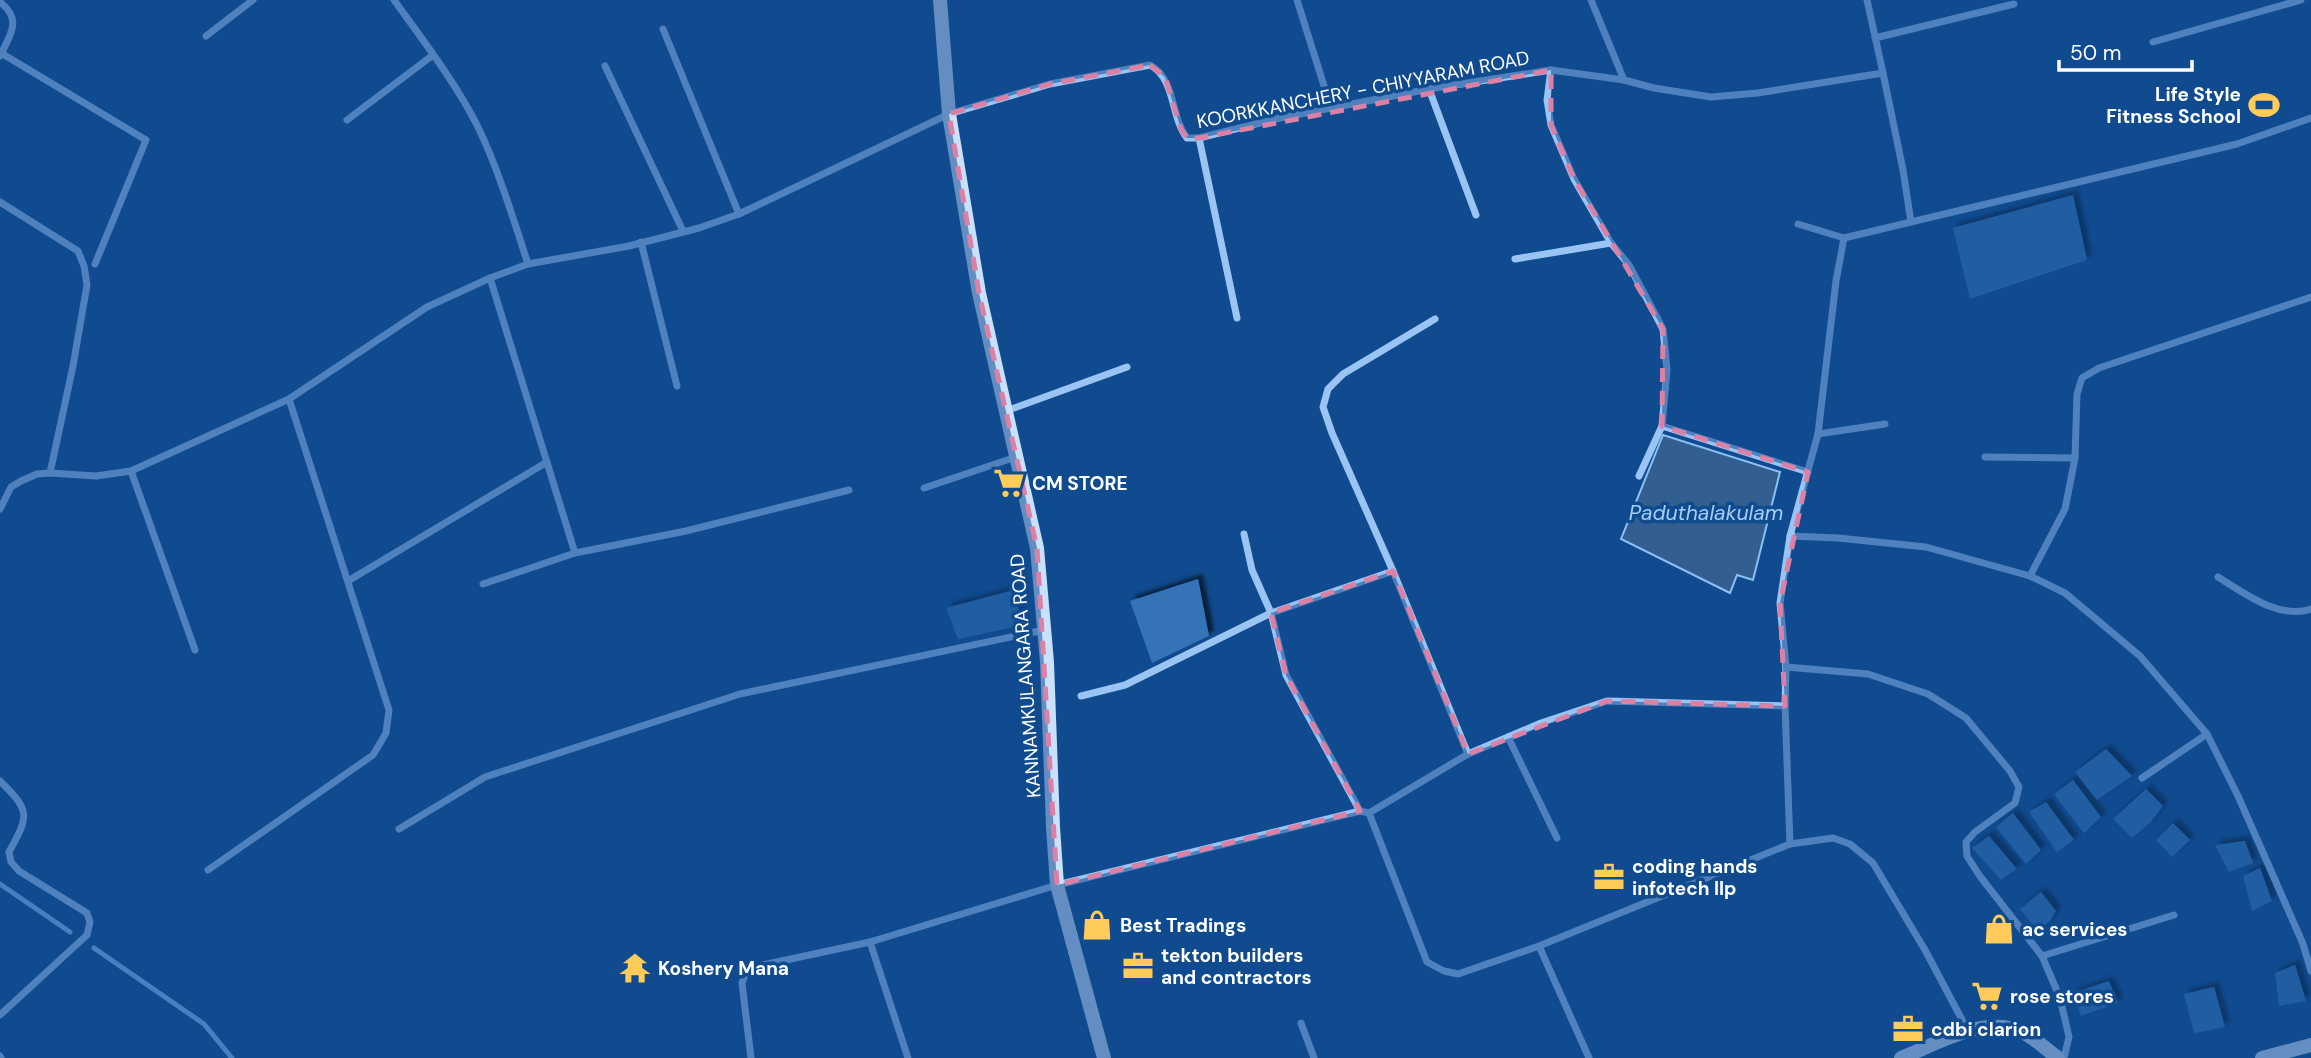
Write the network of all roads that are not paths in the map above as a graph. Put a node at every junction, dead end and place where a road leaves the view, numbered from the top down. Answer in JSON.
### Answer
{"nodes":[{"id":1,"x":253,"y":0,"type":"edge"},
{"id":2,"x":394,"y":0,"type":"edge"},
{"id":3,"x":940,"y":0,"type":"edge"},
{"id":4,"x":1297,"y":0,"type":"edge"},
{"id":5,"x":1591,"y":0,"type":"edge"},
{"id":6,"x":1867,"y":0,"type":"edge"},
{"id":7,"x":2301,"y":0,"type":"edge"},
{"id":8,"x":0,"y":2,"type":"edge"},
{"id":9,"x":2014,"y":4,"type":"dead end"},
{"id":10,"x":663,"y":29,"type":"dead end"},
{"id":11,"x":206,"y":36,"type":"dead end"},
{"id":12,"x":1875,"y":38,"type":"junction"},
{"id":13,"x":2153,"y":43,"type":"dead end"},
{"id":14,"x":1,"y":55,"type":"edge"},
{"id":15,"x":433,"y":55,"type":"junction"},
{"id":16,"x":605,"y":66,"type":"dead end"},
{"id":17,"x":1550,"y":70,"type":"junction"},
{"id":18,"x":1883,"y":73,"type":"junction"},
{"id":19,"x":1624,"y":80,"type":"junction"},
{"id":20,"x":1429,"y":89,"type":"junction"},
{"id":21,"x":1331,"y":108,"type":"junction"},
{"id":22,"x":949,"y":114,"type":"junction"},
{"id":23,"x":2311,"y":118,"type":"edge"},
{"id":24,"x":347,"y":120,"type":"dead end"},
{"id":25,"x":1199,"y":138,"type":"junction"},
{"id":26,"x":0,"y":202,"type":"edge"},
{"id":27,"x":739,"y":214,"type":"junction"},
{"id":28,"x":1476,"y":215,"type":"dead end"},
{"id":29,"x":1911,"y":222,"type":"junction"},
{"id":30,"x":1798,"y":224,"type":"dead end"},
{"id":31,"x":683,"y":232,"type":"junction"},
{"id":32,"x":1844,"y":239,"type":"junction"},
{"id":33,"x":640,"y":242,"type":"junction"},
{"id":34,"x":1611,"y":243,"type":"junction"},
{"id":35,"x":1515,"y":259,"type":"dead end"},
{"id":36,"x":95,"y":264,"type":"dead end"},
{"id":37,"x":528,"y":264,"type":"junction"},
{"id":38,"x":490,"y":278,"type":"junction"},
{"id":39,"x":2311,"y":297,"type":"edge"},
{"id":40,"x":1237,"y":318,"type":"dead end"},
{"id":41,"x":1435,"y":319,"type":"dead end"},
{"id":42,"x":1127,"y":367,"type":"dead end"},
{"id":43,"x":677,"y":386,"type":"dead end"},
{"id":44,"x":289,"y":400,"type":"junction"},
{"id":45,"x":1006,"y":411,"type":"junction"},
{"id":46,"x":1885,"y":424,"type":"dead end"},
{"id":47,"x":1662,"y":425,"type":"junction"},
{"id":48,"x":1818,"y":434,"type":"junction"},
{"id":49,"x":1017,"y":456,"type":"junction"},
{"id":50,"x":1985,"y":457,"type":"dead end"},
{"id":51,"x":2075,"y":458,"type":"junction"},
{"id":52,"x":547,"y":462,"type":"junction"},
{"id":53,"x":131,"y":471,"type":"junction"},
{"id":54,"x":1808,"y":472,"type":"junction"},
{"id":55,"x":50,"y":473,"type":"junction"},
{"id":56,"x":1639,"y":476,"type":"dead end"},
{"id":57,"x":923,"y":488,"type":"dead end"},
{"id":58,"x":849,"y":490,"type":"dead end"},
{"id":59,"x":0,"y":509,"type":"edge"},
{"id":60,"x":1244,"y":534,"type":"dead end"},
{"id":61,"x":1790,"y":536,"type":"junction"},
{"id":62,"x":575,"y":553,"type":"junction"},
{"id":63,"x":1393,"y":570,"type":"junction"},
{"id":64,"x":2030,"y":576,"type":"junction"},
{"id":65,"x":2218,"y":577,"type":"dead end"},
{"id":66,"x":348,"y":581,"type":"junction"},
{"id":67,"x":483,"y":584,"type":"dead end"},
{"id":68,"x":2311,"y":609,"type":"edge"},
{"id":69,"x":1270,"y":613,"type":"junction"},
{"id":70,"x":1044,"y":630,"type":"junction"},
{"id":71,"x":195,"y":650,"type":"dead end"},
{"id":72,"x":1786,"y":667,"type":"junction"},
{"id":73,"x":1081,"y":695,"type":"dead end"},
{"id":74,"x":1784,"y":706,"type":"junction"},
{"id":75,"x":2207,"y":734,"type":"junction"},
{"id":76,"x":1508,"y":737,"type":"junction"},
{"id":77,"x":1468,"y":754,"type":"junction"},
{"id":78,"x":2142,"y":778,"type":"dead end"},
{"id":79,"x":0,"y":780,"type":"edge"},
{"id":80,"x":1360,"y":811,"type":"junction"},
{"id":81,"x":1369,"y":813,"type":"junction"},
{"id":82,"x":399,"y":829,"type":"dead end"},
{"id":83,"x":1556,"y":838,"type":"dead end"},
{"id":84,"x":1790,"y":844,"type":"junction"},
{"id":85,"x":208,"y":870,"type":"dead end"},
{"id":86,"x":1057,"y":885,"type":"junction"},
{"id":87,"x":2174,"y":915,"type":"dead end"},
{"id":88,"x":870,"y":942,"type":"junction"},
{"id":89,"x":1539,"y":946,"type":"junction"},
{"id":90,"x":2042,"y":956,"type":"junction"},
{"id":91,"x":2311,"y":971,"type":"edge"},
{"id":92,"x":0,"y":1016,"type":"edge"},
{"id":93,"x":1301,"y":1023,"type":"dead end"},
{"id":94,"x":1968,"y":1031,"type":"junction"},
{"id":95,"x":2311,"y":1045,"type":"edge"},
{"id":96,"x":751,"y":1058,"type":"edge"},
{"id":97,"x":908,"y":1058,"type":"edge"},
{"id":98,"x":1104,"y":1058,"type":"edge"},
{"id":99,"x":1314,"y":1058,"type":"edge"},
{"id":100,"x":1589,"y":1058,"type":"edge"},
{"id":101,"x":1901,"y":1058,"type":"edge"},
{"id":102,"x":2058,"y":1058,"type":"edge"},
{"id":103,"x":2064,"y":1058,"type":"edge"},
{"id":104,"x":2262,"y":1058,"type":"edge"}],
"edges":[{"from":1,"to":11,"type":"street"},
{"from":2,"to":15,"type":"street"},
{"from":3,"to":22,"type":"street","name":"KANNAMKULANGARA ROAD"},
{"from":4,"to":21,"type":"street"},
{"from":5,"to":19,"type":"street"},
{"from":6,"to":12,"type":"street"},
{"from":7,"to":13,"type":"street"},
{"from":8,"to":14,"type":"street"},
{"from":9,"to":12,"type":"street"},
{"from":10,"to":27,"type":"street"},
{"from":12,"to":18,"type":"street"},
{"from":14,"to":36,"type":"street"},
{"from":15,"to":24,"type":"street"},
{"from":15,"to":37,"type":"street"},
{"from":16,"to":31,"type":"street"},
{"from":17,"to":19,"type":"street","name":"KOORKKANCHERY - CHIYYARAM ROAD"},
{"from":17,"to":20,"type":"street","name":"KOORKKANCHERY - CHIYYARAM ROAD"},
{"from":17,"to":34,"type":"street"},
{"from":18,"to":19,"type":"street","name":"KOORKKANCHERY - CHIYYARAM ROAD"},
{"from":18,"to":29,"type":"street"},
{"from":20,"to":21,"type":"street","name":"KOORKKANCHERY - CHIYYARAM ROAD"},
{"from":20,"to":28,"type":"street"},
{"from":21,"to":25,"type":"street","name":"KOORKKANCHERY - CHIYYARAM ROAD"},
{"from":22,"to":25,"type":"street","name":"KOORKKANCHERY - CHIYYARAM ROAD"},
{"from":22,"to":27,"type":"street","name":"KOORKKANCHERY - CHIYYARAM ROAD"},
{"from":22,"to":45,"type":"street","name":"KANNAMKULANGARA ROAD"},
{"from":23,"to":29,"type":"street"},
{"from":25,"to":40,"type":"street"},
{"from":26,"to":55,"type":"street"},
{"from":27,"to":31,"type":"street","name":"KOORKKANCHERY - CHIYYARAM ROAD"},
{"from":29,"to":32,"type":"street"},
{"from":30,"to":32,"type":"street"},
{"from":31,"to":33,"type":"street","name":"KOORKKANCHERY - CHIYYARAM ROAD"},
{"from":32,"to":48,"type":"street"},
{"from":33,"to":37,"type":"street","name":"KOORKKANCHERY - CHIYYARAM ROAD"},
{"from":33,"to":43,"type":"street"},
{"from":34,"to":35,"type":"street"},
{"from":34,"to":47,"type":"street"},
{"from":37,"to":38,"type":"street","name":"KOORKKANCHERY - CHIYYARAM ROAD"},
{"from":38,"to":44,"type":"street","name":"KOORKKANCHERY - CHIYYARAM ROAD"},
{"from":38,"to":52,"type":"street"},
{"from":39,"to":51,"type":"street"},
{"from":41,"to":63,"type":"street"},
{"from":42,"to":45,"type":"street"},
{"from":44,"to":53,"type":"street","name":"KOORKKANCHERY - CHIYYARAM ROAD"},
{"from":44,"to":66,"type":"street"},
{"from":45,"to":49,"type":"street","name":"KANNAMKULANGARA ROAD"},
{"from":46,"to":48,"type":"street"},
{"from":47,"to":54,"type":"street"},
{"from":47,"to":56,"type":"street"},
{"from":48,"to":54,"type":"street"},
{"from":49,"to":57,"type":"street"},
{"from":49,"to":70,"type":"street","name":"KANNAMKULANGARA ROAD"},
{"from":50,"to":51,"type":"street"},
{"from":51,"to":64,"type":"street"},
{"from":52,"to":62,"type":"street"},
{"from":52,"to":66,"type":"street"},
{"from":53,"to":55,"type":"street","name":"KOORKKANCHERY - CHIYYARAM ROAD"},
{"from":53,"to":71,"type":"street"},
{"from":54,"to":61,"type":"street"},
{"from":55,"to":59,"type":"street"},
{"from":58,"to":62,"type":"street"},
{"from":60,"to":69,"type":"street"},
{"from":61,"to":64,"type":"street"},
{"from":61,"to":72,"type":"street"},
{"from":62,"to":67,"type":"street"},
{"from":63,"to":69,"type":"street"},
{"from":63,"to":77,"type":"street"},
{"from":64,"to":75,"type":"street"},
{"from":65,"to":68,"type":"street"},
{"from":66,"to":85,"type":"street"},
{"from":69,"to":73,"type":"street"},
{"from":69,"to":80,"type":"street"},
{"from":70,"to":82,"type":"street"},
{"from":70,"to":86,"type":"street","name":"KANNAMKULANGARA ROAD"},
{"from":72,"to":74,"type":"street"},
{"from":72,"to":90,"type":"street"},
{"from":74,"to":76,"type":"street"},
{"from":74,"to":84,"type":"street"},
{"from":75,"to":78,"type":"street"},
{"from":75,"to":91,"type":"street"},
{"from":76,"to":77,"type":"street"},
{"from":76,"to":83,"type":"street"},
{"from":77,"to":81,"type":"street"},
{"from":79,"to":92,"type":"street"},
{"from":80,"to":81,"type":"street"},
{"from":80,"to":86,"type":"street"},
{"from":81,"to":89,"type":"street"},
{"from":84,"to":89,"type":"street"},
{"from":84,"to":94,"type":"street"},
{"from":86,"to":88,"type":"street"},
{"from":86,"to":98,"type":"street","name":"KANNAMKULANGARA ROAD"},
{"from":87,"to":90,"type":"street"},
{"from":88,"to":96,"type":"street"},
{"from":88,"to":97,"type":"street"},
{"from":89,"to":100,"type":"street"},
{"from":90,"to":103,"type":"street"},
{"from":93,"to":99,"type":"street"},
{"from":94,"to":101,"type":"street"},
{"from":94,"to":102,"type":"street"},
{"from":95,"to":104,"type":"street"}]}
